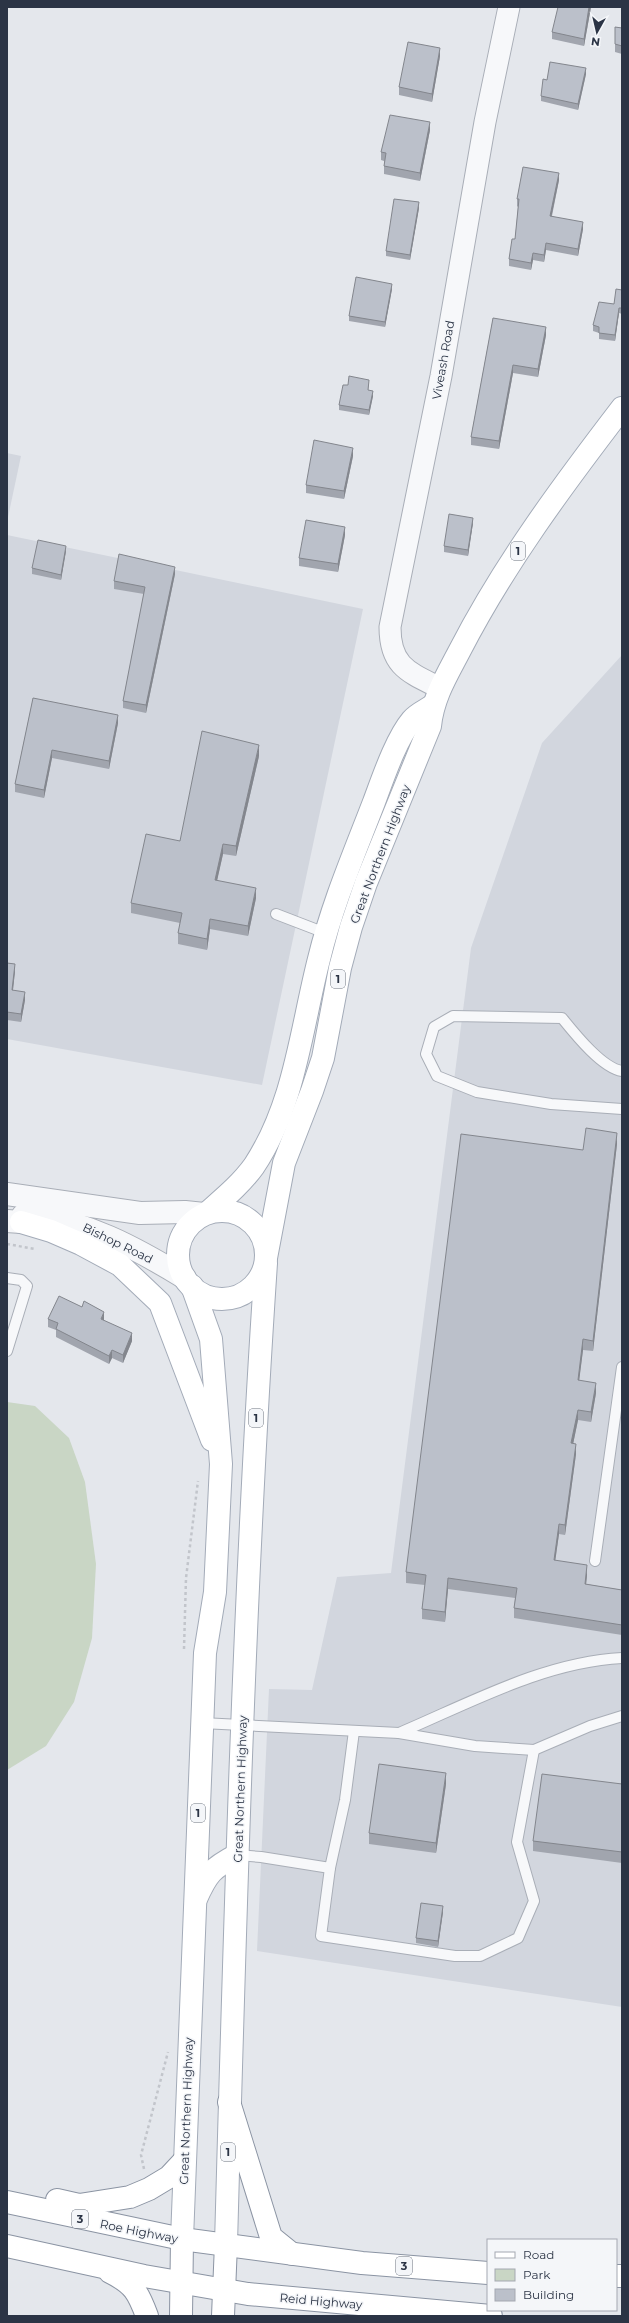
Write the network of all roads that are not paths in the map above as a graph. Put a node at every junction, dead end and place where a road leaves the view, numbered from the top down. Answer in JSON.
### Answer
{"nodes":[{"id":1,"x":509,"y":7,"type":"edge"},
{"id":2,"x":622,"y":408,"type":"edge"},
{"id":3,"x":436,"y":697,"type":"junction"},
{"id":4,"x":276,"y":914,"type":"dead end"},
{"id":5,"x":326,"y":934,"type":"junction"},
{"id":6,"x":347,"y":942,"type":"junction"},
{"id":7,"x":622,"y":1071,"type":"edge"},
{"id":8,"x":622,"y":1109,"type":"edge"},
{"id":9,"x":7,"y":1194,"type":"edge"},
{"id":10,"x":206,"y":1214,"type":"junction"},
{"id":11,"x":14,"y":1222,"type":"edge"},
{"id":12,"x":266,"y":1260,"type":"junction"},
{"id":13,"x":7,"y":1278,"type":"edge"},
{"id":14,"x":188,"y":1282,"type":"junction"},
{"id":15,"x":10,"y":1330,"type":"edge"},
{"id":16,"x":7,"y":1351,"type":"edge"},
{"id":17,"x":622,"y":1367,"type":"edge"},
{"id":18,"x":221,"y":1464,"type":"junction"},
{"id":19,"x":595,"y":1561,"type":"dead end"},
{"id":20,"x":622,"y":1658,"type":"edge"},
{"id":21,"x":622,"y":1716,"type":"edge"},
{"id":22,"x":202,"y":1723,"type":"junction"},
{"id":23,"x":242,"y":1725,"type":"junction"},
{"id":24,"x":354,"y":1731,"type":"junction"},
{"id":25,"x":399,"y":1733,"type":"junction"},
{"id":26,"x":534,"y":1750,"type":"junction"},
{"id":27,"x":237,"y":1855,"type":"junction"},
{"id":28,"x":330,"y":1868,"type":"junction"},
{"id":29,"x":194,"y":1904,"type":"junction"},
{"id":30,"x":230,"y":2102,"type":"junction"},
{"id":31,"x":183,"y":2162,"type":"junction"},
{"id":32,"x":7,"y":2188,"type":"edge"},
{"id":33,"x":7,"y":2202,"type":"edge"},
{"id":34,"x":182,"y":2239,"type":"junction"},
{"id":35,"x":226,"y":2244,"type":"junction"},
{"id":36,"x":7,"y":2246,"type":"edge"},
{"id":37,"x":292,"y":2254,"type":"junction"},
{"id":38,"x":92,"y":2264,"type":"junction"},
{"id":39,"x":487,"y":2272,"type":"edge"},
{"id":40,"x":182,"y":2283,"type":"junction"},
{"id":41,"x":224,"y":2290,"type":"junction"},
{"id":42,"x":147,"y":2316,"type":"edge"},
{"id":43,"x":181,"y":2316,"type":"edge"},
{"id":44,"x":223,"y":2316,"type":"edge"},
{"id":45,"x":491,"y":2316,"type":"edge"}],
"edges":[{"from":1,"to":3,"type":"street","name":"Viveash Road"},
{"from":2,"to":3,"type":"main road","name":"Great Northern Highway","number":"1"},
{"from":3,"to":5,"type":"main road","name":"Great Northern Highway","number":"1"},
{"from":3,"to":6,"type":"main road","name":"Great Northern Highway","number":"1"},
{"from":4,"to":5,"type":"lane"},
{"from":5,"to":6,"type":"lane"},
{"from":5,"to":10,"type":"main road","name":"Great Northern Highway","number":"1"},
{"from":6,"to":12,"type":"main road","name":"Great Northern Highway","number":"1"},
{"from":7,"to":8,"type":"lane"},
{"from":9,"to":10,"type":"street","name":"Bishop Road"},
{"from":10,"to":12,"type":"main road","number":"1"},
{"from":10,"to":14,"type":"main road","number":"1"},
{"from":11,"to":14,"type":"street","name":"Bishop Road"},
{"from":11,"to":18,"type":"main road"},
{"from":12,"to":14,"type":"main road","number":"1"},
{"from":12,"to":23,"type":"main road","name":"Great Northern Highway","number":"1"},
{"from":13,"to":15,"type":"lane"},
{"from":14,"to":18,"type":"main road","name":"Great Northern Highway","number":"1"},
{"from":15,"to":16,"type":"lane"},
{"from":17,"to":19,"type":"lane"},
{"from":18,"to":22,"type":"main road","name":"Great Northern Highway","number":"1"},
{"from":20,"to":25,"type":"lane"},
{"from":21,"to":26,"type":"lane"},
{"from":22,"to":23,"type":"lane"},
{"from":22,"to":29,"type":"main road","name":"Great Northern Highway","number":"1"},
{"from":23,"to":24,"type":"lane"},
{"from":23,"to":27,"type":"main road","name":"Great Northern Highway","number":"1"},
{"from":24,"to":25,"type":"lane"},
{"from":24,"to":28,"type":"lane"},
{"from":25,"to":26,"type":"lane"},
{"from":26,"to":28,"type":"lane"},
{"from":27,"to":28,"type":"lane"},
{"from":27,"to":29,"type":"main road"},
{"from":27,"to":30,"type":"main road","name":"Great Northern Highway","number":"1"},
{"from":29,"to":31,"type":"main road","name":"Great Northern Highway","number":"1"},
{"from":30,"to":35,"type":"main road","name":"Great Northern Highway","number":"1"},
{"from":30,"to":37,"type":"main road"},
{"from":31,"to":32,"type":"main road"},
{"from":31,"to":34,"type":"main road","name":"Great Northern Highway","number":"1"},
{"from":33,"to":34,"type":"main road","name":"Roe Highway","number":"3"},
{"from":34,"to":35,"type":"main road","name":"Roe Highway","number":"3"},
{"from":34,"to":40,"type":"main road","name":"Great Northern Highway","number":"1"},
{"from":35,"to":37,"type":"main road","number":"3"},
{"from":35,"to":41,"type":"main road","name":"Great Northern Highway","number":"1"},
{"from":36,"to":38,"type":"main road"},
{"from":37,"to":39,"type":"main road","number":"3"},
{"from":38,"to":40,"type":"main road"},
{"from":38,"to":42,"type":"main road"},
{"from":40,"to":41,"type":"main road"},
{"from":40,"to":43,"type":"main road","name":"Great Northern Highway","number":"1"},
{"from":41,"to":44,"type":"main road","name":"Great Northern Highway","number":"1"},
{"from":41,"to":45,"type":"main road","name":"Reid Highway"}]}
